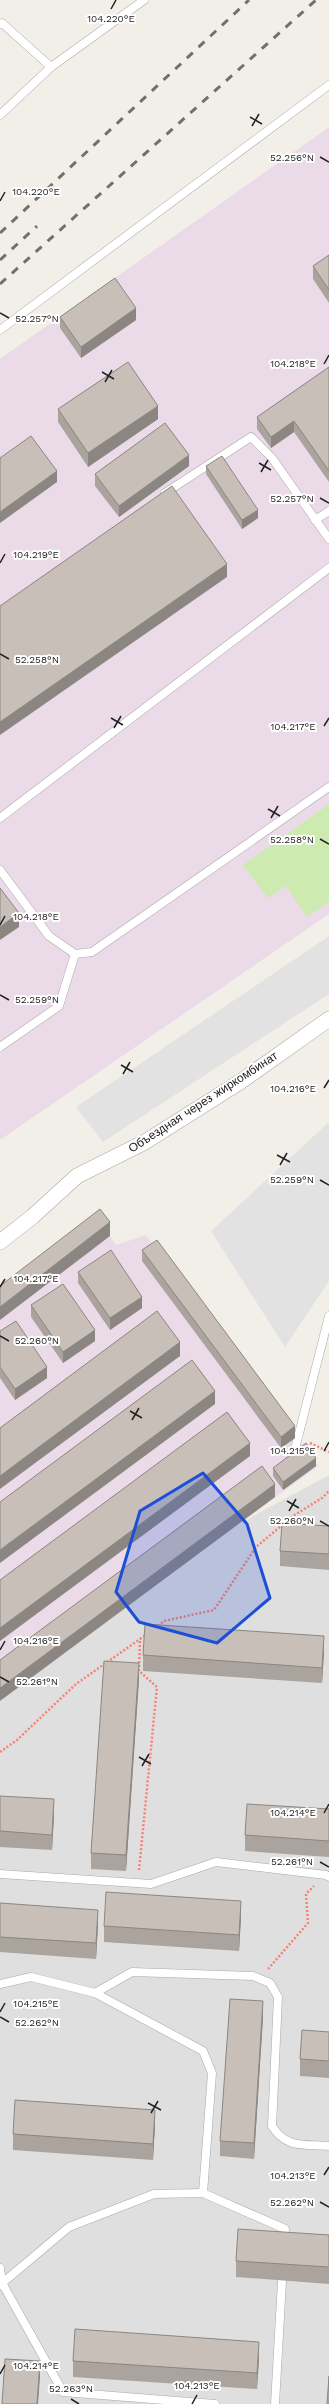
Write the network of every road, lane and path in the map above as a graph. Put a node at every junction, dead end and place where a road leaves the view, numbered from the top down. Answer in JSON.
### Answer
{"nodes":[{"id":1,"x":144,"y":0,"type":"edge"},
{"id":2,"x":1,"y":23,"type":"edge"},
{"id":3,"x":52,"y":67,"type":"junction"},
{"id":4,"x":329,"y":85,"type":"edge"},
{"id":5,"x":0,"y":115,"type":"edge"},
{"id":6,"x":0,"y":330,"type":"edge"},
{"id":7,"x":158,"y":498,"type":"edge"},
{"id":8,"x":329,"y":511,"type":"edge"},
{"id":9,"x":316,"y":520,"type":"junction"},
{"id":10,"x":329,"y":539,"type":"edge"},
{"id":11,"x":329,"y":568,"type":"edge"},
{"id":12,"x":329,"y":787,"type":"edge"},
{"id":13,"x":0,"y":818,"type":"edge"},
{"id":14,"x":0,"y":870,"type":"edge"},
{"id":15,"x":75,"y":954,"type":"junction"},
{"id":16,"x":329,"y":1019,"type":"edge"},
{"id":17,"x":0,"y":1047,"type":"edge"},
{"id":18,"x":0,"y":1242,"type":"edge"},
{"id":19,"x":329,"y":1316,"type":"edge"},
{"id":20,"x":295,"y":1449,"type":"joint"},
{"id":21,"x":329,"y":1452,"type":"edge"},
{"id":22,"x":329,"y":1491,"type":"edge"},
{"id":23,"x":140,"y":1638,"type":"junction"},
{"id":24,"x":0,"y":1752,"type":"edge"},
{"id":25,"x":0,"y":1874,"type":"edge"},
{"id":26,"x":328,"y":1876,"type":"edge"},
{"id":27,"x":138,"y":1883,"type":"junction"},
{"id":28,"x":260,"y":1978,"type":"junction"},
{"id":29,"x":0,"y":1984,"type":"edge"},
{"id":30,"x":96,"y":1993,"type":"junction"},
{"id":31,"x":329,"y":2146,"type":"edge"},
{"id":32,"x":203,"y":2193,"type":"junction"},
{"id":33,"x":284,"y":2248,"type":"edge"},
{"id":34,"x":0,"y":2268,"type":"edge"},
{"id":35,"x":282,"y":2280,"type":"edge"},
{"id":36,"x":1,"y":2284,"type":"edge"},
{"id":37,"x":215,"y":2404,"type":"edge"},
{"id":38,"x":275,"y":2404,"type":"edge"}],
"edges":[{"from":1,"to":3,"type":"lane"},
{"from":2,"to":3,"type":"lane"},
{"from":3,"to":5,"type":"lane"},
{"from":4,"to":6,"type":"lane"},
{"from":7,"to":9,"type":"lane"},
{"from":8,"to":9,"type":"lane"},
{"from":9,"to":10,"type":"lane"},
{"from":11,"to":13,"type":"lane"},
{"from":12,"to":15,"type":"lane"},
{"from":14,"to":15,"type":"lane"},
{"from":15,"to":17,"type":"lane"},
{"from":16,"to":18,"type":"street","name":"Объездная через жиркомбинат"},
{"from":19,"to":20,"type":"lane"},
{"from":20,"to":21,"type":"path"},
{"from":22,"to":23,"type":"path"},
{"from":23,"to":24,"type":"path"},
{"from":23,"to":27,"type":"path"},
{"from":25,"to":27,"type":"lane"},
{"from":26,"to":27,"type":"lane"},
{"from":26,"to":28,"type":"path"},
{"from":28,"to":30,"type":"lane"},
{"from":28,"to":31,"type":"lane"},
{"from":29,"to":30,"type":"lane"},
{"from":30,"to":32,"type":"lane"},
{"from":32,"to":33,"type":"lane"},
{"from":32,"to":36,"type":"lane"},
{"from":34,"to":36,"type":"lane"},
{"from":35,"to":38,"type":"lane"},
{"from":36,"to":37,"type":"lane"}]}
